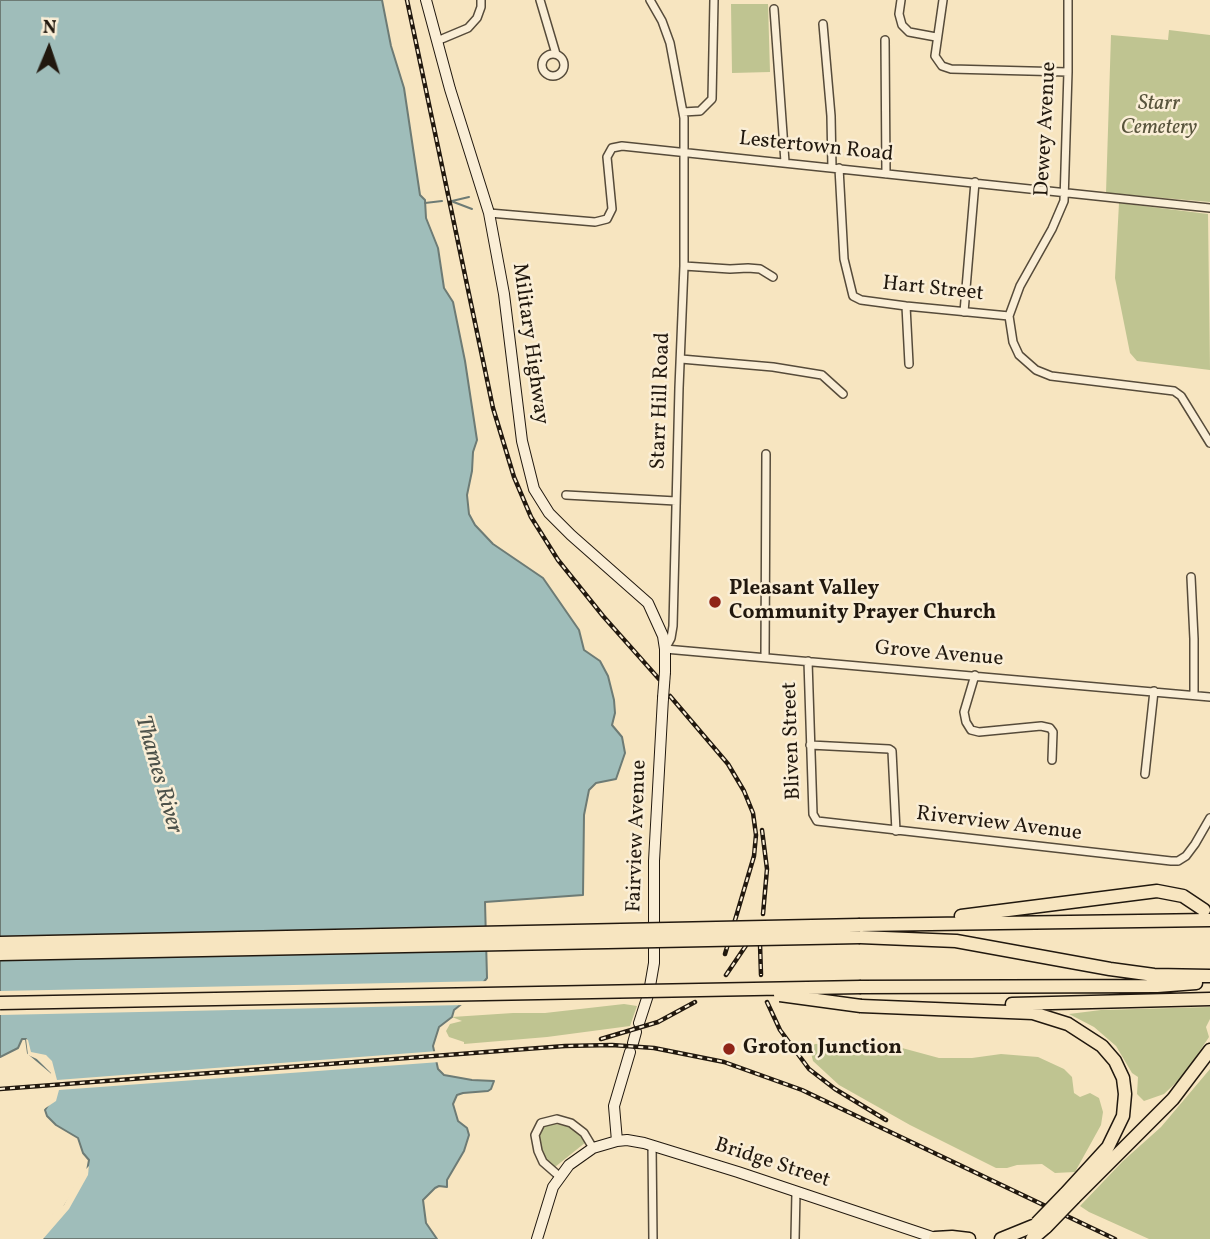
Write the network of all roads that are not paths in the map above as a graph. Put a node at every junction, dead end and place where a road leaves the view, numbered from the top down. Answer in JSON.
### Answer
{"nodes":[{"id":1,"x":426,"y":0,"type":"edge"},
{"id":2,"x":481,"y":0,"type":"edge"},
{"id":3,"x":540,"y":0,"type":"edge"},
{"id":4,"x":650,"y":0,"type":"edge"},
{"id":5,"x":714,"y":0,"type":"edge"},
{"id":6,"x":901,"y":0,"type":"edge"},
{"id":7,"x":943,"y":0,"type":"edge"},
{"id":8,"x":1068,"y":0,"type":"edge"},
{"id":9,"x":774,"y":9,"type":"dead end"},
{"id":10,"x":823,"y":24,"type":"dead end"},
{"id":11,"x":936,"y":37,"type":"junction"},
{"id":12,"x":885,"y":40,"type":"dead end"},
{"id":13,"x":437,"y":41,"type":"junction"},
{"id":14,"x":556,"y":54,"type":"dead end"},
{"id":15,"x":1068,"y":72,"type":"junction"},
{"id":16,"x":683,"y":112,"type":"junction"},
{"id":17,"x":684,"y":152,"type":"junction"},
{"id":18,"x":785,"y":162,"type":"junction"},
{"id":19,"x":835,"y":168,"type":"junction"},
{"id":20,"x":886,"y":174,"type":"junction"},
{"id":21,"x":975,"y":182,"type":"junction"},
{"id":22,"x":1065,"y":192,"type":"junction"},
{"id":23,"x":1210,"y":208,"type":"edge"},
{"id":24,"x":489,"y":213,"type":"junction"},
{"id":25,"x":684,"y":266,"type":"junction"},
{"id":26,"x":773,"y":277,"type":"dead end"},
{"id":27,"x":906,"y":306,"type":"junction"},
{"id":28,"x":964,"y":312,"type":"junction"},
{"id":29,"x":1009,"y":316,"type":"junction"},
{"id":30,"x":681,"y":359,"type":"junction"},
{"id":31,"x":909,"y":364,"type":"dead end"},
{"id":32,"x":843,"y":394,"type":"dead end"},
{"id":33,"x":1210,"y":443,"type":"edge"},
{"id":34,"x":766,"y":454,"type":"dead end"},
{"id":35,"x":566,"y":495,"type":"dead end"},
{"id":36,"x":676,"y":501,"type":"junction"},
{"id":37,"x":1191,"y":577,"type":"dead end"},
{"id":38,"x":666,"y":649,"type":"junction"},
{"id":39,"x":765,"y":657,"type":"junction"},
{"id":40,"x":808,"y":661,"type":"junction"},
{"id":41,"x":975,"y":675,"type":"junction"},
{"id":42,"x":1154,"y":691,"type":"junction"},
{"id":43,"x":1194,"y":695,"type":"junction"},
{"id":44,"x":1210,"y":696,"type":"edge"},
{"id":45,"x":810,"y":745,"type":"junction"},
{"id":46,"x":1052,"y":760,"type":"dead end"},
{"id":47,"x":1145,"y":774,"type":"dead end"},
{"id":48,"x":1210,"y":818,"type":"edge"},
{"id":49,"x":816,"y":820,"type":"joint"},
{"id":50,"x":895,"y":831,"type":"junction"},
{"id":51,"x":1201,"y":919,"type":"edge"},
{"id":52,"x":928,"y":925,"type":"junction"},
{"id":53,"x":860,"y":931,"type":"junction"},
{"id":54,"x":0,"y":943,"type":"edge"},
{"id":55,"x":0,"y":954,"type":"edge"},
{"id":56,"x":1210,"y":976,"type":"edge"},
{"id":57,"x":1210,"y":982,"type":"edge"},
{"id":58,"x":717,"y":989,"type":"junction"},
{"id":59,"x":1210,"y":999,"type":"edge"},
{"id":60,"x":0,"y":1003,"type":"edge"},
{"id":61,"x":911,"y":1007,"type":"junction"},
{"id":62,"x":1210,"y":1050,"type":"edge"},
{"id":63,"x":617,"y":1141,"type":"junction"},
{"id":64,"x":652,"y":1146,"type":"junction"},
{"id":65,"x":593,"y":1148,"type":"junction"},
{"id":66,"x":559,"y":1176,"type":"junction"},
{"id":67,"x":796,"y":1192,"type":"junction"},
{"id":68,"x":1070,"y":1196,"type":"junction"},
{"id":69,"x":1035,"y":1231,"type":"edge"},
{"id":70,"x":537,"y":1239,"type":"edge"},
{"id":71,"x":653,"y":1239,"type":"edge"},
{"id":72,"x":795,"y":1239,"type":"edge"},
{"id":73,"x":936,"y":1239,"type":"edge"},
{"id":74,"x":969,"y":1239,"type":"edge"},
{"id":75,"x":1001,"y":1239,"type":"edge"}],
"edges":[{"from":1,"to":13,"type":"street","name":"Military Highway"},
{"from":2,"to":13,"type":"street"},
{"from":3,"to":14,"type":"street"},
{"from":4,"to":16,"type":"street","name":"Starr Hill Road"},
{"from":5,"to":16,"type":"street"},
{"from":6,"to":11,"type":"street"},
{"from":7,"to":11,"type":"street"},
{"from":8,"to":15,"type":"street","name":"Dewey Avenue"},
{"from":9,"to":18,"type":"street"},
{"from":10,"to":19,"type":"street"},
{"from":11,"to":15,"type":"street"},
{"from":12,"to":20,"type":"street"},
{"from":13,"to":24,"type":"street","name":"Military Highway"},
{"from":15,"to":22,"type":"street","name":"Dewey Avenue"},
{"from":16,"to":17,"type":"street","name":"Starr Hill Road"},
{"from":17,"to":18,"type":"street","name":"Lestertown Road"},
{"from":17,"to":24,"type":"street","name":"Lestertown Road"},
{"from":17,"to":25,"type":"street","name":"Starr Hill Road"},
{"from":18,"to":19,"type":"street","name":"Lestertown Road"},
{"from":19,"to":20,"type":"street","name":"Lestertown Road"},
{"from":19,"to":27,"type":"street","name":"Hart Street"},
{"from":20,"to":21,"type":"street","name":"Lestertown Road"},
{"from":21,"to":22,"type":"street","name":"Lestertown Road"},
{"from":21,"to":28,"type":"street"},
{"from":22,"to":23,"type":"street","name":"Lestertown Road"},
{"from":22,"to":29,"type":"street","name":"Dewey Avenue"},
{"from":24,"to":38,"type":"street","name":"Military Highway"},
{"from":25,"to":26,"type":"street"},
{"from":25,"to":30,"type":"street","name":"Starr Hill Road"},
{"from":27,"to":28,"type":"street","name":"Hart Street"},
{"from":27,"to":31,"type":"street"},
{"from":28,"to":29,"type":"street","name":"Hart Street"},
{"from":29,"to":33,"type":"street"},
{"from":30,"to":32,"type":"street"},
{"from":30,"to":36,"type":"street","name":"Starr Hill Road"},
{"from":34,"to":39,"type":"street"},
{"from":35,"to":36,"type":"street"},
{"from":36,"to":38,"type":"street","name":"Starr Hill Road"},
{"from":37,"to":43,"type":"street"},
{"from":38,"to":39,"type":"street","name":"Grove Avenue"},
{"from":38,"to":63,"type":"street","name":"Fairview Avenue","bridge":true},
{"from":39,"to":40,"type":"street","name":"Grove Avenue"},
{"from":40,"to":41,"type":"street","name":"Grove Avenue"},
{"from":40,"to":45,"type":"street","name":"Bliven Street"},
{"from":41,"to":42,"type":"street","name":"Grove Avenue"},
{"from":41,"to":46,"type":"street"},
{"from":42,"to":43,"type":"street","name":"Grove Avenue"},
{"from":42,"to":47,"type":"street"},
{"from":43,"to":44,"type":"street","name":"Grove Avenue"},
{"from":45,"to":49,"type":"street","name":"Bliven Street"},
{"from":45,"to":50,"type":"street"},
{"from":48,"to":50,"type":"street","name":"Riverview Avenue"},
{"from":49,"to":50,"type":"street","name":"Riverview Avenue"},
{"from":51,"to":52,"type":"highway"},
{"from":51,"to":52,"type":"highway"},
{"from":52,"to":53,"type":"highway"},
{"from":53,"to":54,"type":"highway","bridge":true},
{"from":53,"to":55,"type":"highway","bridge":true},
{"from":53,"to":56,"type":"highway"},
{"from":57,"to":58,"type":"highway","bridge":true},
{"from":58,"to":60,"type":"highway","bridge":true},
{"from":58,"to":61,"type":"highway","bridge":true},
{"from":59,"to":61,"type":"highway"},
{"from":61,"to":68,"type":"highway"},
{"from":62,"to":68,"type":"highway"},
{"from":63,"to":64,"type":"street","name":"Bridge Street"},
{"from":63,"to":65,"type":"street","name":"Bridge Street"},
{"from":64,"to":67,"type":"street","name":"Bridge Street"},
{"from":64,"to":71,"type":"street"},
{"from":65,"to":66,"type":"street","name":"Bridge Street"},
{"from":65,"to":66,"type":"street"},
{"from":66,"to":70,"type":"street"},
{"from":67,"to":72,"type":"street"},
{"from":67,"to":73,"type":"street","name":"Bridge Street"},
{"from":68,"to":69,"type":"highway","bridge":true},
{"from":69,"to":75,"type":"highway"},
{"from":73,"to":74,"type":"highway"}]}
